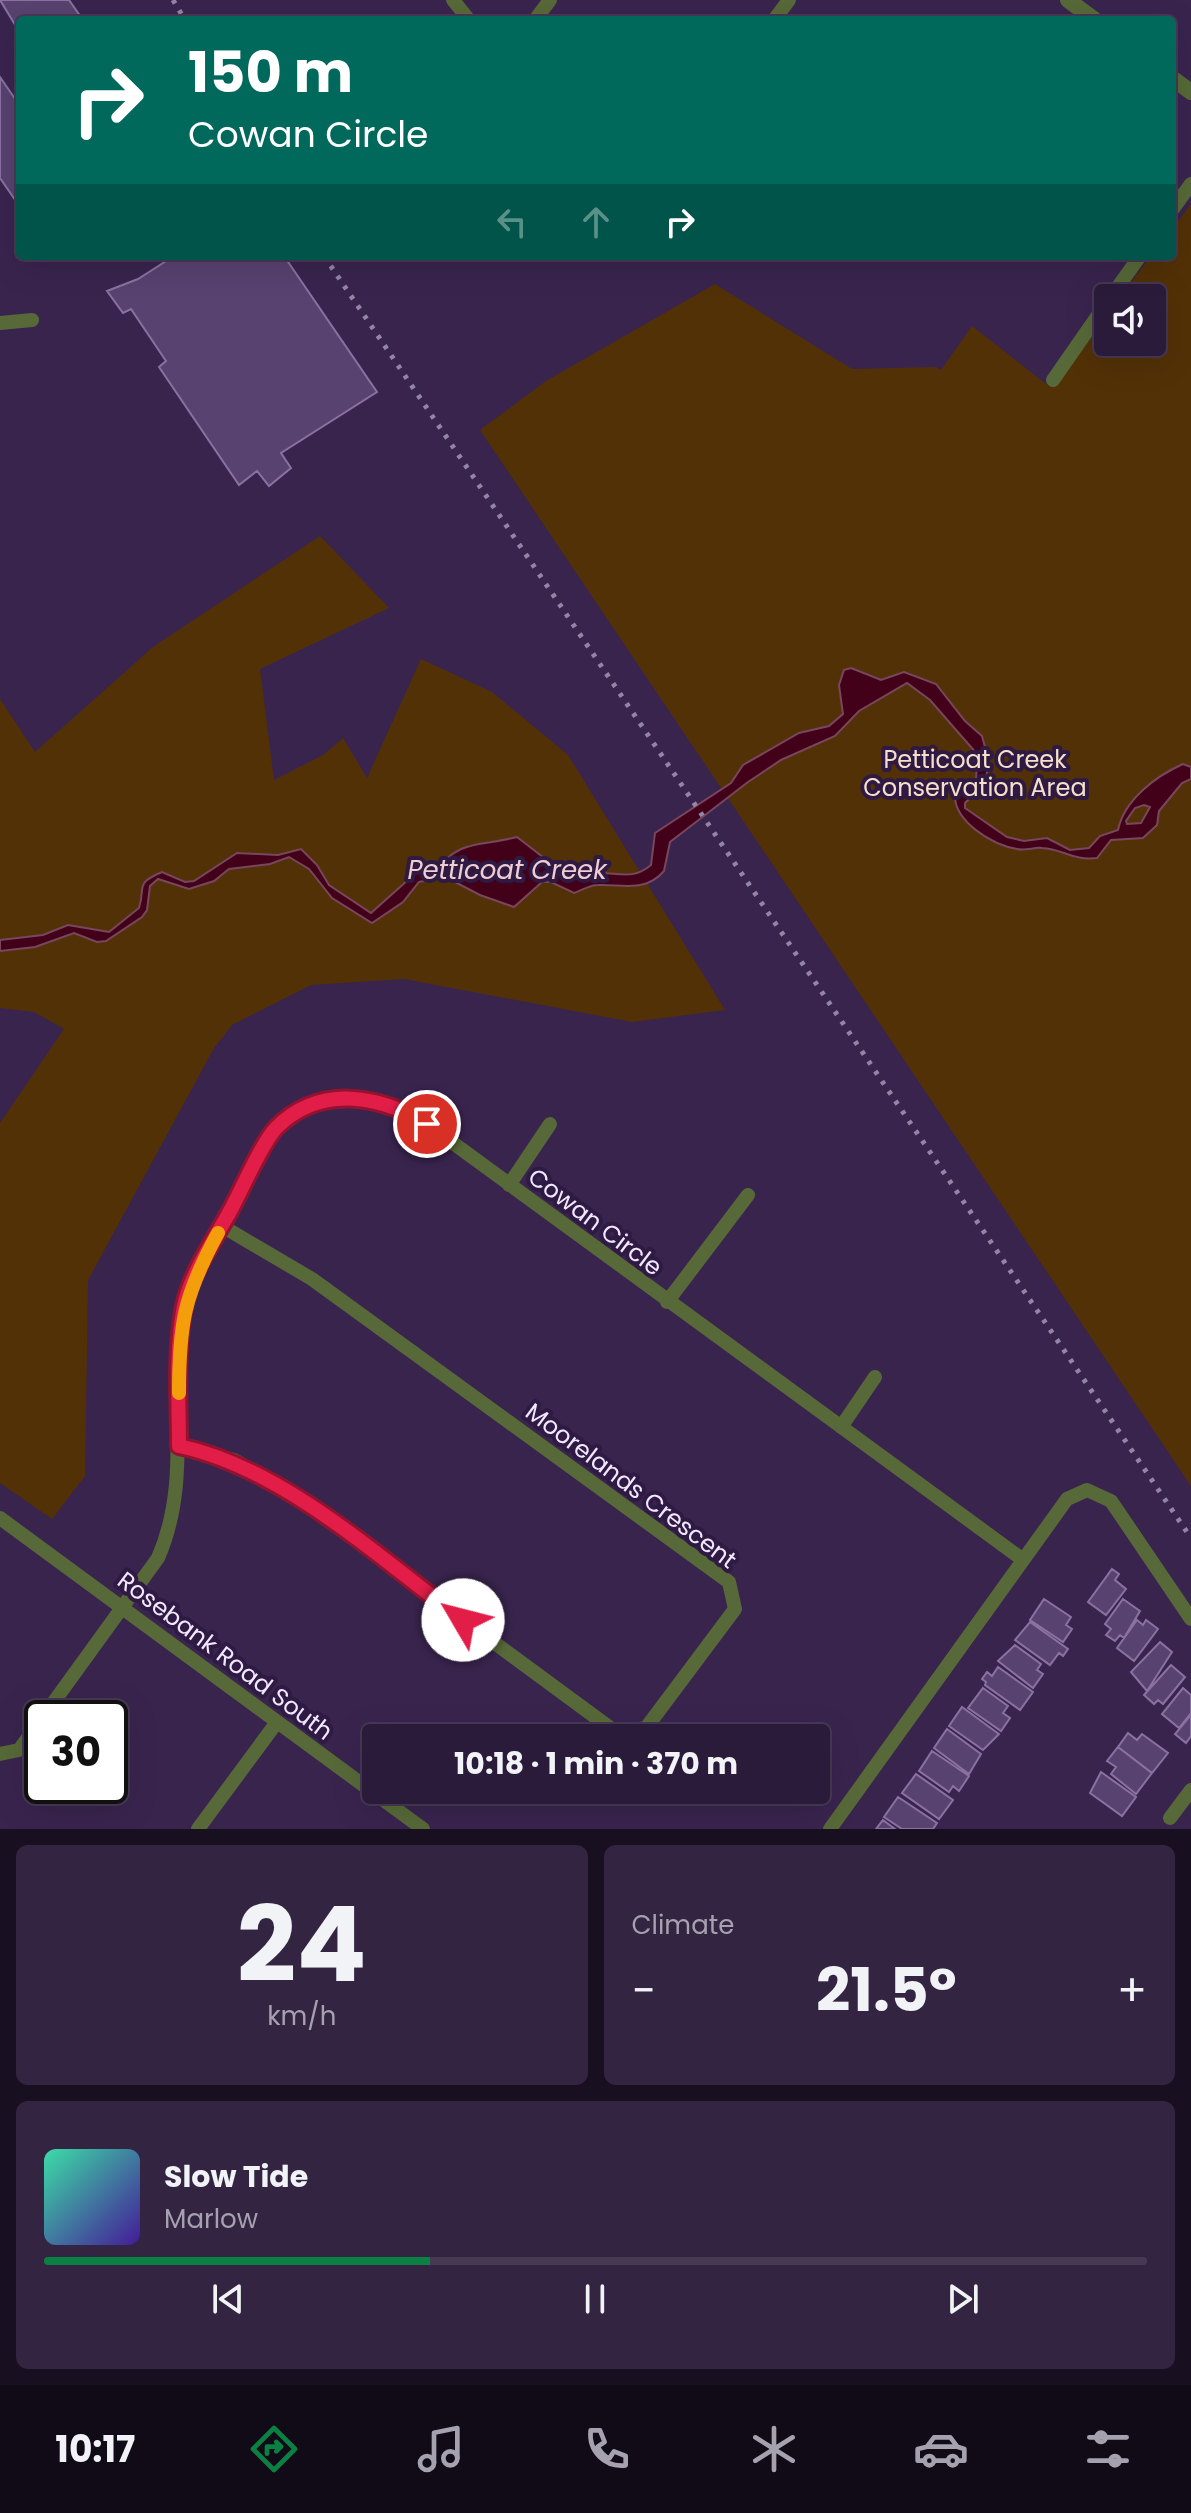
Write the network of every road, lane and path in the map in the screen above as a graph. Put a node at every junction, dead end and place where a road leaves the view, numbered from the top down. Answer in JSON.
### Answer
{"nodes":[{"id":1,"x":453,"y":0,"type":"edge"},
{"id":2,"x":1068,"y":0,"type":"edge"},
{"id":3,"x":466,"y":16,"type":"edge"},
{"id":4,"x":1090,"y":16,"type":"edge"},
{"id":5,"x":1191,"y":184,"type":"edge"},
{"id":6,"x":1176,"y":205,"type":"edge"},
{"id":7,"x":1137,"y":260,"type":"edge"},
{"id":8,"x":1120,"y":284,"type":"edge"},
{"id":9,"x":32,"y":320,"type":"dead end"},
{"id":10,"x":1094,"y":321,"type":"edge"},
{"id":11,"x":0,"y":323,"type":"edge"},
{"id":12,"x":1053,"y":380,"type":"dead end"},
{"id":13,"x":550,"y":1124,"type":"dead end"},
{"id":14,"x":509,"y":1185,"type":"junction"},
{"id":15,"x":748,"y":1195,"type":"dead end"},
{"id":16,"x":222,"y":1226,"type":"junction"},
{"id":17,"x":667,"y":1302,"type":"junction"},
{"id":18,"x":875,"y":1377,"type":"dead end"},
{"id":19,"x":841,"y":1427,"type":"junction"},
{"id":20,"x":179,"y":1446,"type":"junction"},
{"id":21,"x":0,"y":1518,"type":"edge"},
{"id":22,"x":1022,"y":1559,"type":"junction"},
{"id":23,"x":122,"y":1606,"type":"junction"},
{"id":24,"x":1191,"y":1619,"type":"edge"},
{"id":25,"x":277,"y":1722,"type":"junction"},
{"id":26,"x":0,"y":1754,"type":"edge"},
{"id":27,"x":1191,"y":1790,"type":"edge"},
{"id":28,"x":1170,"y":1818,"type":"dead end"},
{"id":29,"x":198,"y":1829,"type":"edge"},
{"id":30,"x":423,"y":1829,"type":"edge"},
{"id":31,"x":830,"y":1829,"type":"edge"}],
"edges":[{"from":1,"to":3,"type":"street"},
{"from":2,"to":4,"type":"street"},
{"from":5,"to":6,"type":"street"},
{"from":7,"to":8,"type":"street"},
{"from":9,"to":11,"type":"street"},
{"from":10,"to":12,"type":"street"},
{"from":13,"to":14,"type":"street"},
{"from":14,"to":16,"type":"street","name":"Cowan Circle"},
{"from":14,"to":17,"type":"street","name":"Cowan Circle"},
{"from":15,"to":17,"type":"street"},
{"from":16,"to":20,"type":"street","name":"Cowan Circle"},
{"from":16,"to":20,"type":"street","name":"Moorelands Crescent"},
{"from":17,"to":19,"type":"street","name":"Cowan Circle"},
{"from":18,"to":19,"type":"street"},
{"from":19,"to":22,"type":"street","name":"Cowan Circle"},
{"from":20,"to":23,"type":"street","name":"Cowan Circle"},
{"from":21,"to":23,"type":"street","name":"Rosebank Road South"},
{"from":22,"to":24,"type":"street"},
{"from":22,"to":31,"type":"street"},
{"from":23,"to":25,"type":"street","name":"Rosebank Road South"},
{"from":23,"to":26,"type":"street","name":"Cowan Circle"},
{"from":25,"to":29,"type":"street"},
{"from":25,"to":30,"type":"street","name":"Rosebank Road South"},
{"from":27,"to":28,"type":"street"}]}
